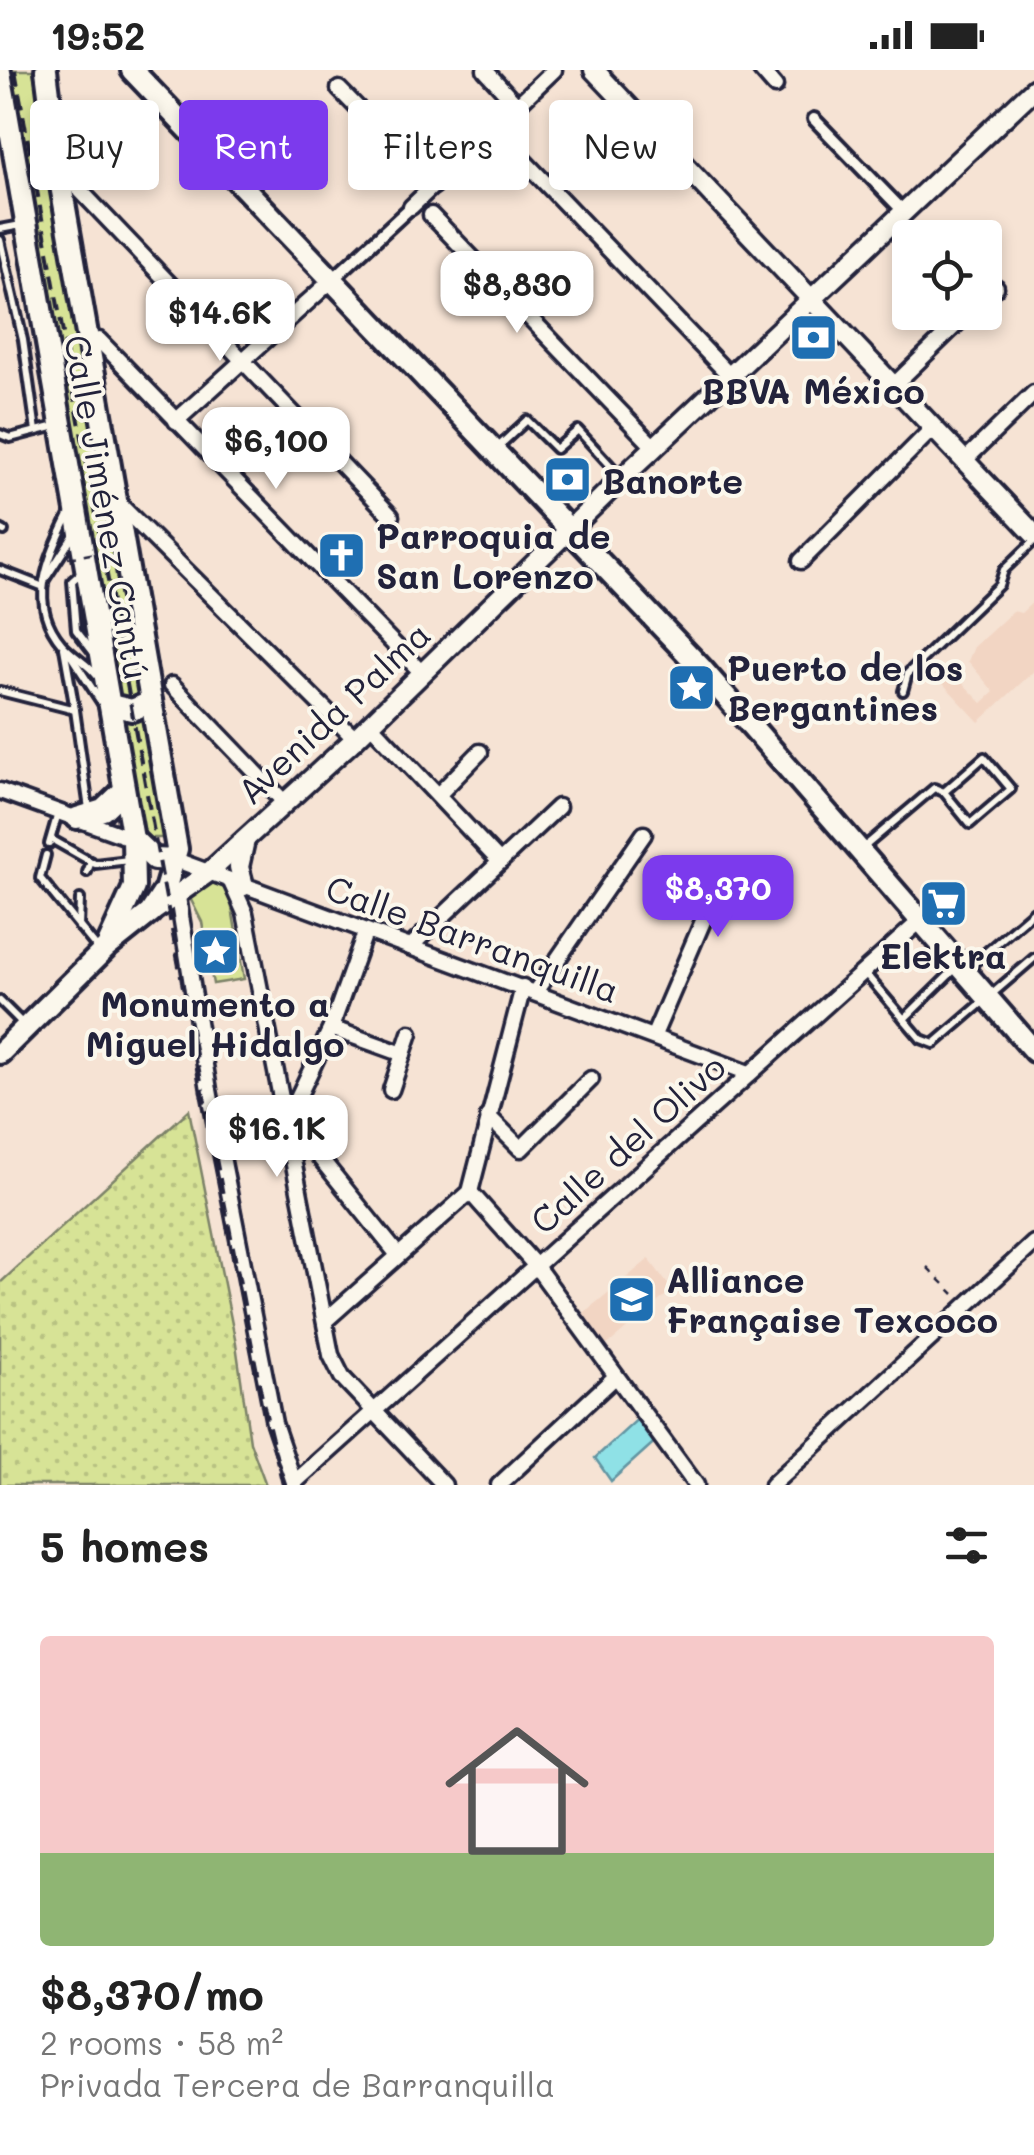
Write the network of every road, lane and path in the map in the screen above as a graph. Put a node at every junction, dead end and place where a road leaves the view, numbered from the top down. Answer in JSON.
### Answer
{"nodes":[{"id":1,"x":46,"y":70,"type":"edge"},
{"id":2,"x":132,"y":70,"type":"edge"},
{"id":3,"x":484,"y":70,"type":"edge"},
{"id":4,"x":554,"y":70,"type":"edge"},
{"id":5,"x":594,"y":70,"type":"edge"},
{"id":6,"x":760,"y":70,"type":"edge"},
{"id":7,"x":0,"y":72,"type":"edge"},
{"id":8,"x":775,"y":86,"type":"dead end"},
{"id":9,"x":339,"y":89,"type":"dead end"},
{"id":10,"x":1034,"y":89,"type":"edge"},
{"id":11,"x":350,"y":100,"type":"edge"},
{"id":12,"x":512,"y":100,"type":"edge"},
{"id":13,"x":522,"y":100,"type":"edge"},
{"id":14,"x":814,"y":119,"type":"dead end"},
{"id":15,"x":6,"y":135,"type":"edge"},
{"id":16,"x":529,"y":166,"type":"edge"},
{"id":17,"x":80,"y":190,"type":"edge"},
{"id":18,"x":430,"y":190,"type":"edge"},
{"id":19,"x":411,"y":208,"type":"joint"},
{"id":20,"x":904,"y":212,"type":"junction"},
{"id":21,"x":431,"y":215,"type":"dead end"},
{"id":22,"x":27,"y":224,"type":"junction"},
{"id":23,"x":0,"y":229,"type":"edge"},
{"id":24,"x":0,"y":240,"type":"edge"},
{"id":25,"x":332,"y":280,"type":"junction"},
{"id":26,"x":810,"y":300,"type":"junction"},
{"id":27,"x":951,"y":330,"type":"edge"},
{"id":28,"x":99,"y":340,"type":"dead end"},
{"id":29,"x":245,"y":358,"type":"junction"},
{"id":30,"x":730,"y":376,"type":"junction"},
{"id":31,"x":892,"y":386,"type":"junction"},
{"id":32,"x":1034,"y":393,"type":"edge"},
{"id":33,"x":176,"y":421,"type":"junction"},
{"id":34,"x":61,"y":424,"type":"junction"},
{"id":35,"x":932,"y":428,"type":"junction"},
{"id":36,"x":36,"y":431,"type":"junction"},
{"id":37,"x":0,"y":434,"type":"edge"},
{"id":38,"x":654,"y":447,"type":"junction"},
{"id":39,"x":495,"y":450,"type":"junction"},
{"id":40,"x":964,"y":461,"type":"junction"},
{"id":41,"x":622,"y":478,"type":"junction"},
{"id":42,"x":117,"y":503,"type":"junction"},
{"id":43,"x":74,"y":506,"type":"junction"},
{"id":44,"x":392,"y":516,"type":"dead end"},
{"id":45,"x":78,"y":529,"type":"junction"},
{"id":46,"x":569,"y":529,"type":"junction"},
{"id":47,"x":1034,"y":534,"type":"edge"},
{"id":48,"x":1034,"y":542,"type":"edge"},
{"id":49,"x":801,"y":560,"type":"dead end"},
{"id":50,"x":0,"y":570,"type":"edge"},
{"id":51,"x":42,"y":584,"type":"junction"},
{"id":52,"x":66,"y":649,"type":"junction"},
{"id":53,"x":422,"y":673,"type":"junction"},
{"id":54,"x":172,"y":685,"type":"dead end"},
{"id":55,"x":0,"y":691,"type":"edge"},
{"id":56,"x":903,"y":692,"type":"dead end"},
{"id":57,"x":152,"y":702,"type":"junction"},
{"id":58,"x":109,"y":703,"type":"junction"},
{"id":59,"x":75,"y":710,"type":"junction"},
{"id":60,"x":370,"y":724,"type":"junction"},
{"id":61,"x":355,"y":738,"type":"junction"},
{"id":62,"x":480,"y":752,"type":"dead end"},
{"id":63,"x":124,"y":790,"type":"junction"},
{"id":64,"x":0,"y":791,"type":"edge"},
{"id":65,"x":944,"y":792,"type":"junction"},
{"id":66,"x":439,"y":794,"type":"junction"},
{"id":67,"x":285,"y":803,"type":"junction"},
{"id":68,"x":558,"y":807,"type":"dead end"},
{"id":69,"x":75,"y":815,"type":"junction"},
{"id":70,"x":644,"y":834,"type":"dead end"},
{"id":71,"x":244,"y":840,"type":"junction"},
{"id":72,"x":134,"y":849,"type":"junction"},
{"id":73,"x":861,"y":851,"type":"junction"},
{"id":74,"x":46,"y":855,"type":"dead end"},
{"id":75,"x":176,"y":860,"type":"junction"},
{"id":76,"x":499,"y":861,"type":"junction"},
{"id":77,"x":90,"y":862,"type":"junction"},
{"id":78,"x":655,"y":870,"type":"dead end"},
{"id":79,"x":87,"y":872,"type":"dead end"},
{"id":80,"x":208,"y":873,"type":"junction"},
{"id":81,"x":245,"y":887,"type":"junction"},
{"id":82,"x":178,"y":896,"type":"junction"},
{"id":83,"x":80,"y":900,"type":"dead end"},
{"id":84,"x":1034,"y":911,"type":"edge"},
{"id":85,"x":150,"y":913,"type":"junction"},
{"id":86,"x":245,"y":913,"type":"junction"},
{"id":87,"x":920,"y":921,"type":"junction"},
{"id":88,"x":79,"y":928,"type":"junction"},
{"id":89,"x":364,"y":933,"type":"junction"},
{"id":90,"x":410,"y":947,"type":"junction"},
{"id":91,"x":104,"y":950,"type":"junction"},
{"id":92,"x":1034,"y":958,"type":"edge"},
{"id":93,"x":962,"y":968,"type":"junction"},
{"id":94,"x":864,"y":971,"type":"junction"},
{"id":95,"x":529,"y":990,"type":"junction"},
{"id":96,"x":988,"y":998,"type":"junction"},
{"id":97,"x":0,"y":1001,"type":"edge"},
{"id":98,"x":904,"y":1020,"type":"junction"},
{"id":99,"x":26,"y":1027,"type":"junction"},
{"id":100,"x":330,"y":1028,"type":"junction"},
{"id":101,"x":410,"y":1033,"type":"dead end"},
{"id":102,"x":654,"y":1035,"type":"junction"},
{"id":103,"x":1032,"y":1044,"type":"edge"},
{"id":104,"x":0,"y":1053,"type":"edge"},
{"id":105,"x":402,"y":1054,"type":"junction"},
{"id":106,"x":750,"y":1073,"type":"junction"},
{"id":107,"x":591,"y":1079,"type":"dead end"},
{"id":108,"x":391,"y":1090,"type":"dead end"},
{"id":109,"x":488,"y":1116,"type":"junction"},
{"id":110,"x":288,"y":1118,"type":"junction"},
{"id":111,"x":470,"y":1192,"type":"junction"},
{"id":112,"x":1034,"y":1244,"type":"edge"},
{"id":113,"x":398,"y":1256,"type":"junction"},
{"id":114,"x":535,"y":1265,"type":"junction"},
{"id":115,"x":927,"y":1267,"type":"dead end"},
{"id":116,"x":966,"y":1306,"type":"dead end"},
{"id":117,"x":324,"y":1322,"type":"junction"},
{"id":118,"x":615,"y":1376,"type":"junction"},
{"id":119,"x":375,"y":1412,"type":"junction"},
{"id":120,"x":294,"y":1484,"type":"edge"},
{"id":121,"x":444,"y":1485,"type":"edge"},
{"id":122,"x":499,"y":1485,"type":"edge"},
{"id":123,"x":696,"y":1485,"type":"edge"},
{"id":124,"x":772,"y":1485,"type":"edge"}],
"edges":[{"from":1,"to":42,"type":"main road","name":"Calle Jiménez Cantú"},
{"from":2,"to":25,"type":"main road"},
{"from":3,"to":12,"type":"street"},
{"from":4,"to":13,"type":"street"},
{"from":5,"to":26,"type":"main road"},
{"from":6,"to":8,"type":"street"},
{"from":7,"to":15,"type":"main road","name":"Calle Jiménez Cantú"},
{"from":9,"to":11,"type":"street"},
{"from":10,"to":20,"type":"main road","name":"Avenida Palma"},
{"from":14,"to":20,"type":"street"},
{"from":15,"to":22,"type":"main road","name":"Calle Jiménez Cantú"},
{"from":16,"to":30,"type":"street"},
{"from":17,"to":29,"type":"street"},
{"from":18,"to":19,"type":"street"},
{"from":19,"to":25,"type":"street"},
{"from":20,"to":26,"type":"main road","name":"Avenida Palma"},
{"from":21,"to":38,"type":"street"},
{"from":22,"to":23,"type":"lane"},
{"from":22,"to":34,"type":"main road","name":"Calle Jiménez Cantú"},
{"from":24,"to":36,"type":"lane"},
{"from":25,"to":29,"type":"street"},
{"from":25,"to":39,"type":"main road"},
{"from":26,"to":30,"type":"main road","name":"Avenida Palma"},
{"from":26,"to":31,"type":"main road"},
{"from":27,"to":31,"type":"street"},
{"from":28,"to":33,"type":"street"},
{"from":29,"to":33,"type":"street"},
{"from":29,"to":44,"type":"street"},
{"from":30,"to":38,"type":"main road","name":"Avenida Palma"},
{"from":31,"to":35,"type":"main road"},
{"from":32,"to":40,"type":"street"},
{"from":33,"to":53,"type":"street"},
{"from":34,"to":36,"type":"lane"},
{"from":34,"to":43,"type":"main road","name":"Calle Jiménez Cantú"},
{"from":35,"to":40,"type":"main road"},
{"from":35,"to":49,"type":"street"},
{"from":36,"to":37,"type":"lane"},
{"from":38,"to":41,"type":"main road","name":"Avenida Palma"},
{"from":39,"to":41,"type":"lane"},
{"from":39,"to":46,"type":"main road"},
{"from":40,"to":47,"type":"main road"},
{"from":41,"to":46,"type":"main road","name":"Avenida Palma"},
{"from":42,"to":57,"type":"main road","name":"Calle Jiménez Cantú"},
{"from":42,"to":61,"type":"street"},
{"from":43,"to":45,"type":"main road","name":"Calle Jiménez Cantú"},
{"from":43,"to":51,"type":"lane"},
{"from":45,"to":51,"type":"lane"},
{"from":45,"to":58,"type":"main road","name":"Calle Jiménez Cantú"},
{"from":46,"to":53,"type":"main road","name":"Avenida Palma"},
{"from":46,"to":73,"type":"main road"},
{"from":48,"to":56,"type":"lane"},
{"from":50,"to":51,"type":"lane"},
{"from":51,"to":52,"type":"lane"},
{"from":52,"to":58,"type":"lane"},
{"from":52,"to":58,"type":"lane"},
{"from":52,"to":59,"type":"lane"},
{"from":53,"to":60,"type":"main road","name":"Avenida Palma"},
{"from":54,"to":67,"type":"street"},
{"from":55,"to":59,"type":"lane"},
{"from":57,"to":58,"type":"main road"},
{"from":57,"to":75,"type":"main road","name":"Calle Jiménez Cantú"},
{"from":58,"to":63,"type":"main road","name":"Calle Jiménez Cantú"},
{"from":59,"to":69,"type":"lane"},
{"from":60,"to":61,"type":"main road","name":"Avenida Palma"},
{"from":60,"to":66,"type":"street"},
{"from":61,"to":67,"type":"main road","name":"Avenida Palma"},
{"from":62,"to":66,"type":"street"},
{"from":63,"to":69,"type":"main road"},
{"from":63,"to":72,"type":"main road","name":"Calle Jiménez Cantú"},
{"from":64,"to":69,"type":"street"},
{"from":65,"to":65,"type":"lane"},
{"from":65,"to":73,"type":"lane"},
{"from":66,"to":76,"type":"street"},
{"from":67,"to":71,"type":"main road","name":"Avenida Palma"},
{"from":68,"to":76,"type":"street"},
{"from":69,"to":72,"type":"street"},
{"from":69,"to":77,"type":"lane"},
{"from":70,"to":95,"type":"street"},
{"from":71,"to":80,"type":"main road","name":"Avenida Palma"},
{"from":71,"to":81,"type":"main road"},
{"from":72,"to":75,"type":"main road"},
{"from":72,"to":77,"type":"lane"},
{"from":72,"to":91,"type":"main road","name":"Calle Jiménez Cantú"},
{"from":73,"to":87,"type":"main road"},
{"from":74,"to":88,"type":"lane"},
{"from":75,"to":80,"type":"street","name":"Calle Barranquilla"},
{"from":75,"to":85,"type":"main road"},
{"from":76,"to":90,"type":"street"},
{"from":77,"to":79,"type":"lane"},
{"from":78,"to":102,"type":"street"},
{"from":80,"to":81,"type":"street","name":"Calle Barranquilla"},
{"from":80,"to":82,"type":"main road","name":"Avenida Palma"},
{"from":81,"to":86,"type":"street"},
{"from":81,"to":86,"type":"street"},
{"from":81,"to":89,"type":"street","name":"Calle Barranquilla"},
{"from":82,"to":85,"type":"main road","name":"Avenida Palma"},
{"from":82,"to":120,"type":"street"},
{"from":83,"to":88,"type":"lane"},
{"from":84,"to":93,"type":"lane"},
{"from":85,"to":91,"type":"main road","name":"Avenida Palma"},
{"from":86,"to":110,"type":"street"},
{"from":87,"to":93,"type":"main road"},
{"from":87,"to":94,"type":"street","name":"Calle del Olivo"},
{"from":88,"to":91,"type":"lane"},
{"from":89,"to":90,"type":"street","name":"Calle Barranquilla"},
{"from":89,"to":100,"type":"street"},
{"from":90,"to":95,"type":"street","name":"Calle Barranquilla"},
{"from":91,"to":99,"type":"main road"},
{"from":92,"to":96,"type":"lane"},
{"from":93,"to":96,"type":"main road"},
{"from":93,"to":98,"type":"lane"},
{"from":94,"to":98,"type":"lane"},
{"from":94,"to":106,"type":"street","name":"Calle del Olivo"},
{"from":95,"to":102,"type":"street","name":"Calle Barranquilla"},
{"from":95,"to":109,"type":"street"},
{"from":96,"to":98,"type":"lane"},
{"from":96,"to":103,"type":"main road"},
{"from":97,"to":99,"type":"lane"},
{"from":99,"to":104,"type":"main road"},
{"from":100,"to":105,"type":"street"},
{"from":100,"to":110,"type":"street"},
{"from":101,"to":105,"type":"street"},
{"from":102,"to":106,"type":"street","name":"Calle Barranquilla"},
{"from":105,"to":108,"type":"street"},
{"from":106,"to":114,"type":"street","name":"Calle del Olivo"},
{"from":107,"to":109,"type":"street"},
{"from":109,"to":111,"type":"street"},
{"from":110,"to":113,"type":"street"},
{"from":110,"to":117,"type":"street"},
{"from":111,"to":113,"type":"street"},
{"from":111,"to":114,"type":"street"},
{"from":112,"to":124,"type":"street"},
{"from":113,"to":117,"type":"street"},
{"from":114,"to":118,"type":"street"},
{"from":114,"to":119,"type":"street","name":"Calle del Olivo"},
{"from":115,"to":116,"type":"path"},
{"from":117,"to":119,"type":"street"},
{"from":118,"to":122,"type":"street"},
{"from":118,"to":123,"type":"street"},
{"from":119,"to":120,"type":"street","name":"Calle del Olivo"},
{"from":119,"to":121,"type":"street"}]}
